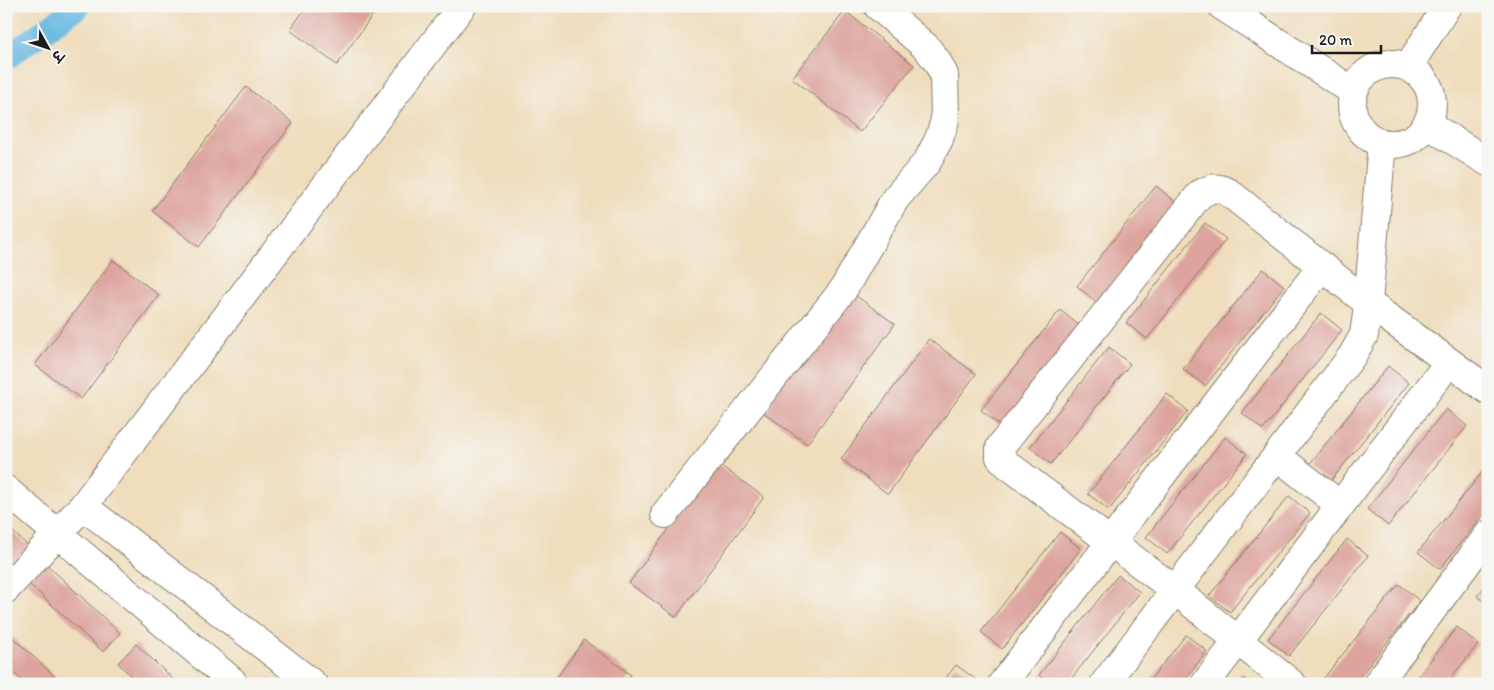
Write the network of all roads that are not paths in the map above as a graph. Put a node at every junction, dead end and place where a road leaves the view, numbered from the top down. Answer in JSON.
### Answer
{"nodes":[{"id":1,"x":462,"y":6,"type":"edge"},
{"id":2,"x":878,"y":6,"type":"edge"},
{"id":3,"x":1222,"y":6,"type":"edge"},
{"id":4,"x":1447,"y":6,"type":"edge"},
{"id":5,"x":1408,"y":67,"type":"junction"},
{"id":6,"x":1354,"y":92,"type":"junction"},
{"id":7,"x":1427,"y":124,"type":"junction"},
{"id":8,"x":1382,"y":143,"type":"junction"},
{"id":9,"x":1488,"y":162,"type":"edge"},
{"id":10,"x":1322,"y":266,"type":"junction"},
{"id":11,"x":1368,"y":303,"type":"junction"},
{"id":12,"x":1449,"y":362,"type":"junction"},
{"id":13,"x":1488,"y":390,"type":"edge"},
{"id":14,"x":1277,"y":456,"type":"junction"},
{"id":15,"x":6,"y":490,"type":"edge"},
{"id":16,"x":1340,"y":505,"type":"junction"},
{"id":17,"x":83,"y":506,"type":"junction"},
{"id":18,"x":665,"y":514,"type":"dead end"},
{"id":19,"x":58,"y":534,"type":"junction"},
{"id":20,"x":1488,"y":535,"type":"edge"},
{"id":21,"x":1110,"y":542,"type":"junction"},
{"id":22,"x":6,"y":589,"type":"edge"},
{"id":23,"x":1175,"y":590,"type":"junction"},
{"id":24,"x":1237,"y":640,"type":"junction"},
{"id":25,"x":232,"y":682,"type":"dead end"},
{"id":26,"x":313,"y":684,"type":"edge"},
{"id":27,"x":1002,"y":684,"type":"edge"},
{"id":28,"x":1104,"y":684,"type":"edge"},
{"id":29,"x":1205,"y":684,"type":"edge"},
{"id":30,"x":1292,"y":684,"type":"edge"},
{"id":31,"x":1377,"y":684,"type":"edge"}],
"edges":[{"from":1,"to":17,"type":"street"},
{"from":2,"to":18,"type":"street"},
{"from":3,"to":6,"type":"street"},
{"from":4,"to":5,"type":"street"},
{"from":5,"to":6,"type":"street"},
{"from":5,"to":7,"type":"street"},
{"from":6,"to":8,"type":"street"},
{"from":7,"to":8,"type":"street"},
{"from":7,"to":9,"type":"street"},
{"from":8,"to":11,"type":"street"},
{"from":10,"to":11,"type":"street"},
{"from":10,"to":21,"type":"street"},
{"from":10,"to":21,"type":"street"},
{"from":11,"to":12,"type":"street"},
{"from":11,"to":14,"type":"street"},
{"from":12,"to":13,"type":"street"},
{"from":12,"to":16,"type":"street"},
{"from":14,"to":16,"type":"street"},
{"from":14,"to":23,"type":"street"},
{"from":15,"to":19,"type":"street"},
{"from":16,"to":24,"type":"street"},
{"from":17,"to":19,"type":"street"},
{"from":17,"to":26,"type":"street"},
{"from":19,"to":22,"type":"street"},
{"from":19,"to":25,"type":"street"},
{"from":20,"to":31,"type":"street"},
{"from":21,"to":23,"type":"street"},
{"from":21,"to":27,"type":"street"},
{"from":23,"to":24,"type":"street"},
{"from":23,"to":28,"type":"street"},
{"from":24,"to":29,"type":"street"},
{"from":24,"to":30,"type":"street"}]}
